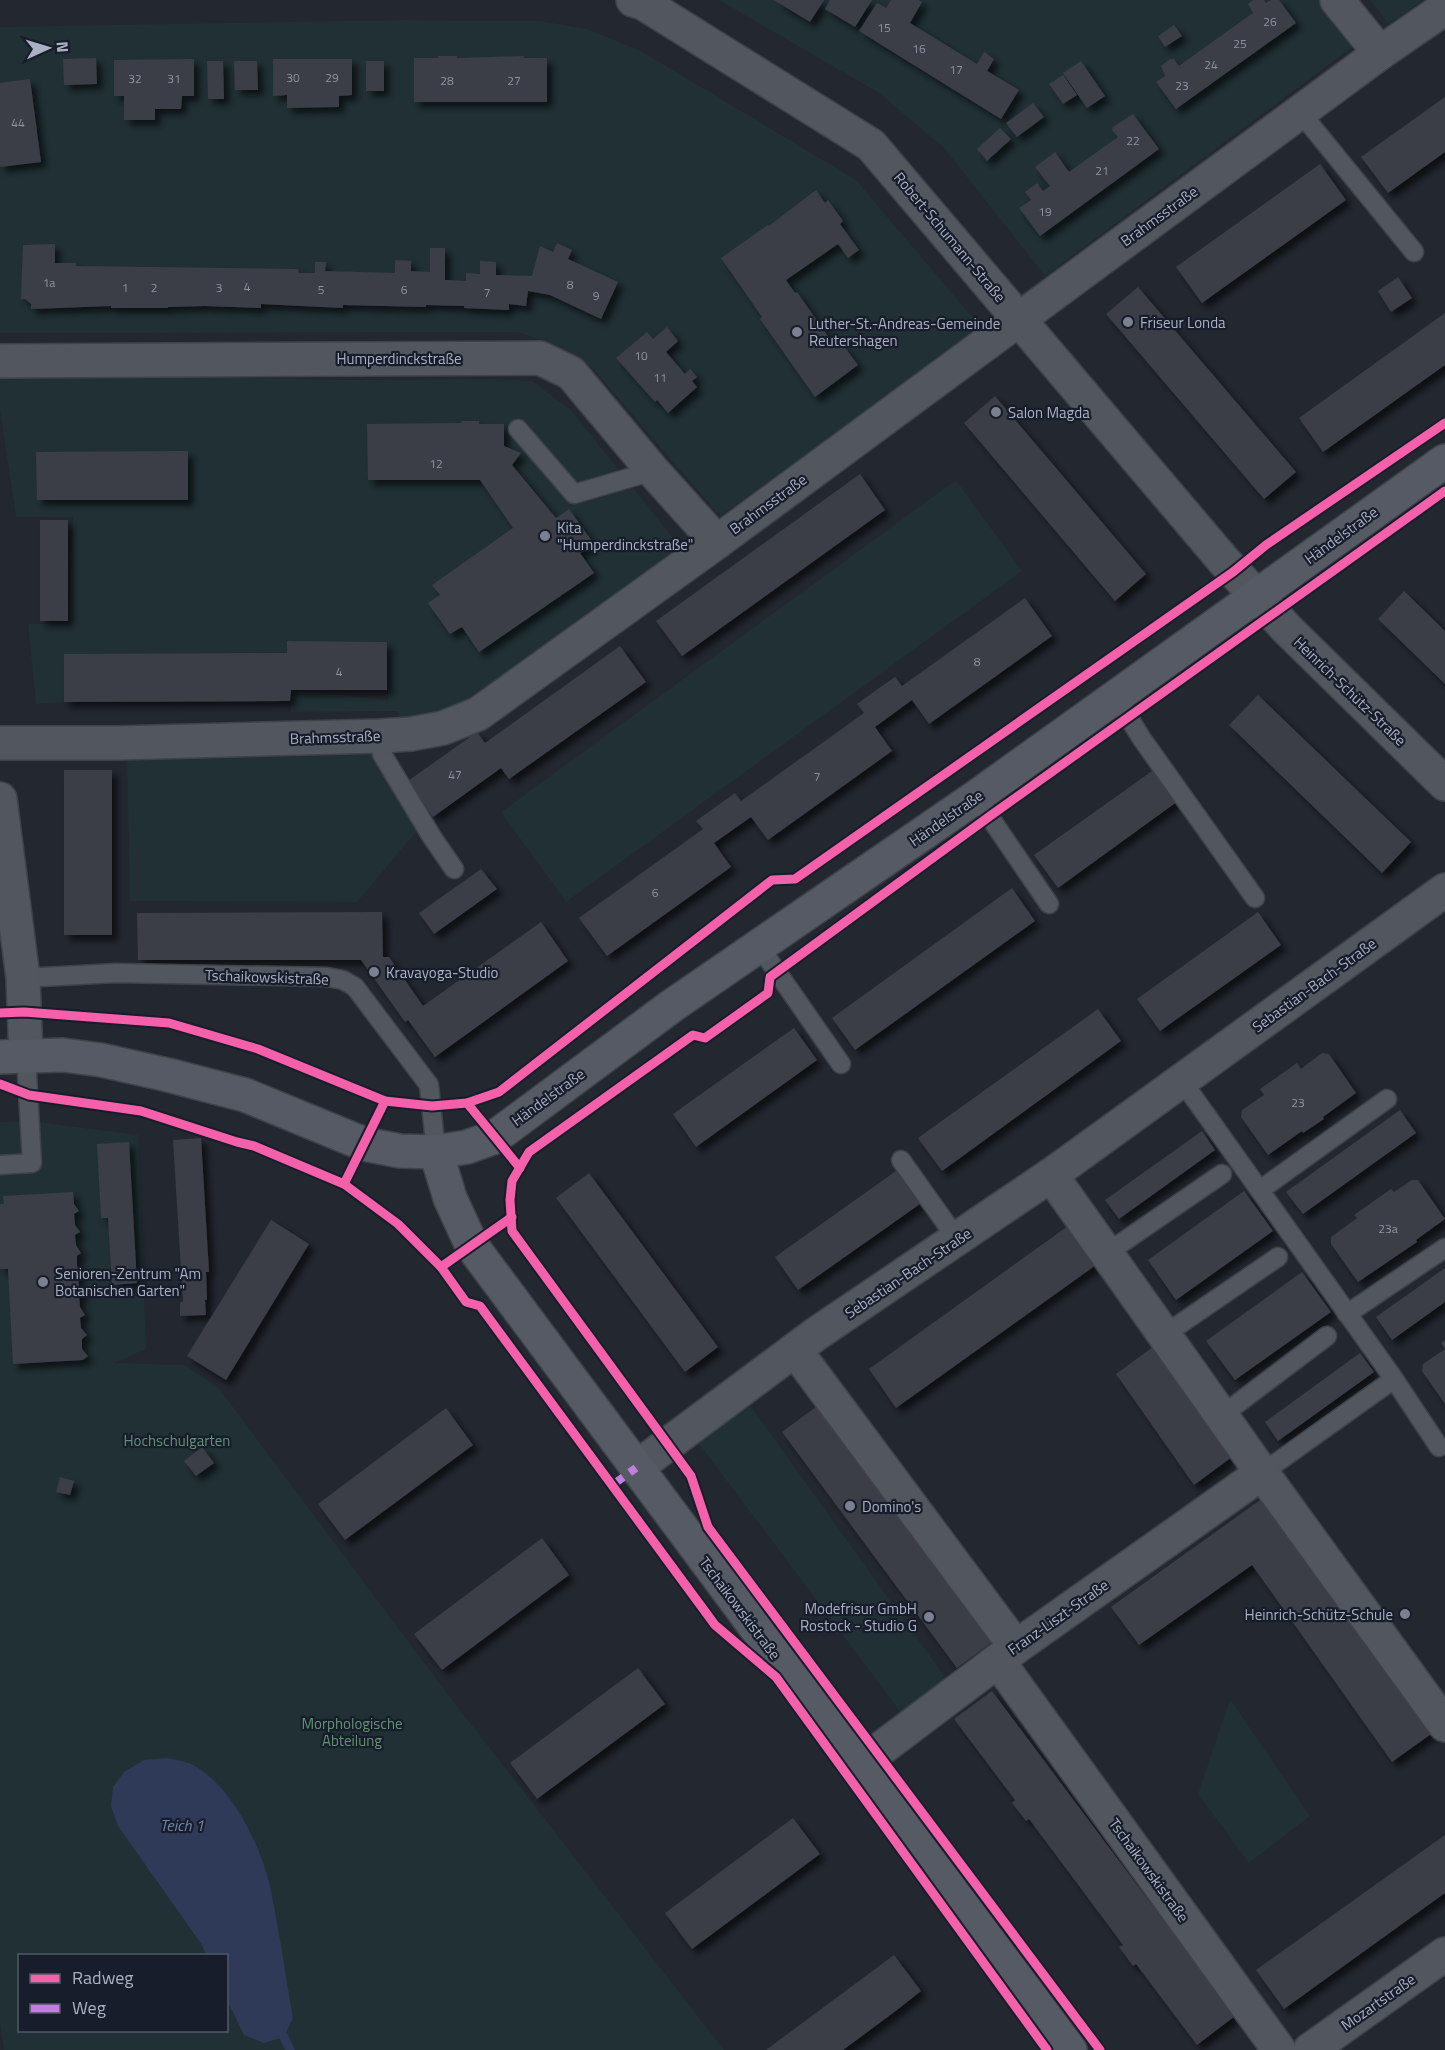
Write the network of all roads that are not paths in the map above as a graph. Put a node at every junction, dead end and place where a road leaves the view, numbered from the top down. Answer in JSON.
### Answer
{"nodes":[{"id":1,"x":633,"y":0,"type":"edge"},
{"id":2,"x":1337,"y":0,"type":"edge"},
{"id":3,"x":1445,"y":8,"type":"edge"},
{"id":4,"x":1380,"y":53,"type":"junction"},
{"id":5,"x":1300,"y":112,"type":"junction"},
{"id":6,"x":1414,"y":252,"type":"dead end"},
{"id":7,"x":1019,"y":319,"type":"junction"},
{"id":8,"x":0,"y":361,"type":"edge"},
{"id":9,"x":518,"y":429,"type":"dead end"},
{"id":10,"x":1445,"y":461,"type":"edge"},
{"id":11,"x":653,"y":471,"type":"junction"},
{"id":12,"x":717,"y":542,"type":"junction"},
{"id":13,"x":1256,"y":596,"type":"junction"},
{"id":14,"x":1115,"y":696,"type":"junction"},
{"id":15,"x":380,"y":736,"type":"junction"},
{"id":16,"x":0,"y":743,"type":"edge"},
{"id":17,"x":1445,"y":784,"type":"edge"},
{"id":18,"x":976,"y":797,"type":"junction"},
{"id":19,"x":0,"y":799,"type":"edge"},
{"id":20,"x":454,"y":869,"type":"dead end"},
{"id":21,"x":5,"y":870,"type":"edge"},
{"id":22,"x":1445,"y":890,"type":"edge"},
{"id":23,"x":1254,"y":898,"type":"dead end"},
{"id":24,"x":1049,"y":904,"type":"dead end"},
{"id":25,"x":759,"y":946,"type":"junction"},
{"id":26,"x":23,"y":978,"type":"junction"},
{"id":27,"x":13,"y":1057,"type":"edge"},
{"id":28,"x":842,"y":1064,"type":"dead end"},
{"id":29,"x":1182,"y":1081,"type":"junction"},
{"id":30,"x":1387,"y":1099,"type":"dead end"},
{"id":31,"x":436,"y":1152,"type":"junction"},
{"id":32,"x":901,"y":1160,"type":"dead end"},
{"id":33,"x":0,"y":1165,"type":"edge"},
{"id":34,"x":1222,"y":1174,"type":"dead end"},
{"id":35,"x":1051,"y":1175,"type":"junction"},
{"id":36,"x":1260,"y":1190,"type":"junction"},
{"id":37,"x":957,"y":1239,"type":"junction"},
{"id":38,"x":1445,"y":1248,"type":"edge"},
{"id":39,"x":1107,"y":1254,"type":"junction"},
{"id":40,"x":1278,"y":1257,"type":"dead end"},
{"id":41,"x":1347,"y":1314,"type":"junction"},
{"id":42,"x":1164,"y":1335,"type":"junction"},
{"id":43,"x":1327,"y":1336,"type":"dead end"},
{"id":44,"x":795,"y":1350,"type":"junction"},
{"id":45,"x":1394,"y":1379,"type":"junction"},
{"id":46,"x":1221,"y":1416,"type":"junction"},
{"id":47,"x":1439,"y":1448,"type":"dead end"},
{"id":48,"x":636,"y":1468,"type":"junction"},
{"id":49,"x":1262,"y":1473,"type":"junction"},
{"id":50,"x":1007,"y":1654,"type":"junction"},
{"id":51,"x":1445,"y":1725,"type":"edge"},
{"id":52,"x":858,"y":1766,"type":"junction"},
{"id":53,"x":1445,"y":1954,"type":"edge"},
{"id":54,"x":1070,"y":2050,"type":"edge"},
{"id":55,"x":1279,"y":2050,"type":"edge"},
{"id":56,"x":1310,"y":2050,"type":"edge"}],
"edges":[{"from":1,"to":7,"type":"street","name":"Robert-Schumann-Straße"},
{"from":2,"to":4,"type":"street"},
{"from":3,"to":4,"type":"street","name":"Brahmsstraße"},
{"from":4,"to":5,"type":"street","name":"Brahmsstraße"},
{"from":5,"to":6,"type":"lane"},
{"from":5,"to":7,"type":"street","name":"Brahmsstraße"},
{"from":7,"to":12,"type":"street","name":"Brahmsstraße"},
{"from":7,"to":13,"type":"street","name":"Robert-Schumann-Straße"},
{"from":8,"to":11,"type":"street","name":"Humperdinckstraße"},
{"from":9,"to":11,"type":"lane"},
{"from":10,"to":13,"type":"street","name":"Händelstraße"},
{"from":11,"to":12,"type":"street","name":"Humperdinckstraße"},
{"from":12,"to":15,"type":"street","name":"Brahmsstraße"},
{"from":13,"to":14,"type":"street","name":"Händelstraße"},
{"from":13,"to":17,"type":"street","name":"Heinrich-Schütz-Straße"},
{"from":14,"to":18,"type":"street","name":"Händelstraße"},
{"from":14,"to":23,"type":"lane"},
{"from":15,"to":16,"type":"street","name":"Brahmsstraße"},
{"from":15,"to":20,"type":"lane"},
{"from":18,"to":24,"type":"lane"},
{"from":18,"to":25,"type":"street","name":"Händelstraße"},
{"from":19,"to":21,"type":"street"},
{"from":21,"to":26,"type":"street"},
{"from":22,"to":29,"type":"street","name":"Sebastian-Bach-Straße"},
{"from":25,"to":28,"type":"lane"},
{"from":25,"to":31,"type":"street","name":"Händelstraße"},
{"from":26,"to":27,"type":"street"},
{"from":26,"to":31,"type":"lane","name":"Tschaikowskistraße"},
{"from":27,"to":31,"type":"street"},
{"from":27,"to":33,"type":"lane"},
{"from":29,"to":35,"type":"street","name":"Sebastian-Bach-Straße"},
{"from":29,"to":36,"type":"lane"},
{"from":30,"to":36,"type":"lane"},
{"from":31,"to":48,"type":"street","name":"Tschaikowskistraße"},
{"from":32,"to":37,"type":"lane"},
{"from":34,"to":39,"type":"lane"},
{"from":35,"to":37,"type":"street","name":"Sebastian-Bach-Straße"},
{"from":35,"to":39,"type":"street"},
{"from":36,"to":41,"type":"lane"},
{"from":37,"to":44,"type":"street","name":"Sebastian-Bach-Straße"},
{"from":38,"to":41,"type":"lane"},
{"from":39,"to":42,"type":"street"},
{"from":40,"to":42,"type":"lane"},
{"from":41,"to":45,"type":"lane"},
{"from":42,"to":46,"type":"street"},
{"from":43,"to":46,"type":"lane"},
{"from":44,"to":48,"type":"street","name":"Sebastian-Bach-Straße"},
{"from":44,"to":50,"type":"street","name":"Tschaikowskistraße"},
{"from":45,"to":47,"type":"lane"},
{"from":45,"to":49,"type":"lane"},
{"from":46,"to":49,"type":"street"},
{"from":48,"to":52,"type":"street","name":"Tschaikowskistraße"},
{"from":49,"to":50,"type":"street","name":"Franz-Liszt-Straße"},
{"from":49,"to":51,"type":"street"},
{"from":50,"to":52,"type":"street","name":"Franz-Liszt-Straße"},
{"from":50,"to":55,"type":"street","name":"Tschaikowskistraße"},
{"from":52,"to":54,"type":"street","name":"Tschaikowskistraße"},
{"from":53,"to":56,"type":"street","name":"Mozartstraße"}]}
